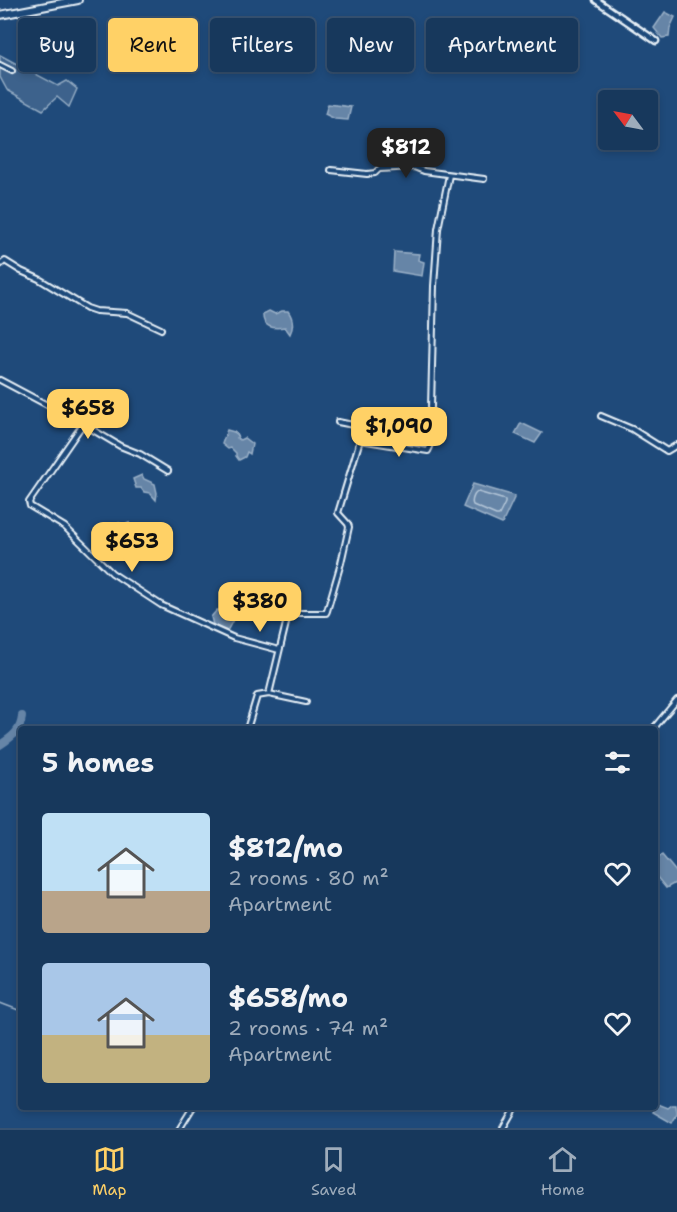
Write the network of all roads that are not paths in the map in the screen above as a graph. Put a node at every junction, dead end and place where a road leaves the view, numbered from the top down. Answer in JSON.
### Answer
{"nodes":[{"id":1,"x":78,"y":0,"type":"edge"},
{"id":2,"x":596,"y":0,"type":"edge"},
{"id":3,"x":0,"y":15,"type":"edge"},
{"id":4,"x":656,"y":41,"type":"dead end"},
{"id":5,"x":0,"y":65,"type":"edge"},
{"id":6,"x":12,"y":71,"type":"dead end"},
{"id":7,"x":331,"y":170,"type":"dead end"},
{"id":8,"x":449,"y":175,"type":"junction"},
{"id":9,"x":484,"y":180,"type":"dead end"},
{"id":10,"x":0,"y":265,"type":"edge"},
{"id":11,"x":162,"y":329,"type":"dead end"},
{"id":12,"x":0,"y":380,"type":"edge"},
{"id":13,"x":600,"y":416,"type":"dead end"},
{"id":14,"x":338,"y":422,"type":"dead end"},
{"id":15,"x":83,"y":424,"type":"junction"},
{"id":16,"x":360,"y":440,"type":"junction"},
{"id":17,"x":677,"y":446,"type":"edge"},
{"id":18,"x":168,"y":471,"type":"dead end"},
{"id":19,"x":279,"y":650,"type":"junction"},
{"id":20,"x":269,"y":694,"type":"junction"},
{"id":21,"x":677,"y":700,"type":"edge"},
{"id":22,"x":306,"y":702,"type":"dead end"},
{"id":23,"x":248,"y":726,"type":"dead end"},
{"id":24,"x":655,"y":726,"type":"edge"},
{"id":25,"x":191,"y":1110,"type":"edge"},
{"id":26,"x":513,"y":1110,"type":"edge"},
{"id":27,"x":180,"y":1128,"type":"edge"},
{"id":28,"x":503,"y":1128,"type":"edge"}],
"edges":[{"from":1,"to":3,"type":"highway"},
{"from":2,"to":4,"type":"street"},
{"from":5,"to":6,"type":"street"},
{"from":7,"to":8,"type":"street"},
{"from":8,"to":9,"type":"street"},
{"from":8,"to":16,"type":"street"},
{"from":10,"to":11,"type":"street"},
{"from":12,"to":15,"type":"street"},
{"from":13,"to":17,"type":"street"},
{"from":14,"to":16,"type":"street"},
{"from":15,"to":18,"type":"street"},
{"from":15,"to":19,"type":"street"},
{"from":16,"to":19,"type":"street"},
{"from":19,"to":20,"type":"street"},
{"from":20,"to":22,"type":"street"},
{"from":20,"to":23,"type":"street"},
{"from":21,"to":24,"type":"street"},
{"from":25,"to":27,"type":"street"},
{"from":26,"to":28,"type":"street"}]}
